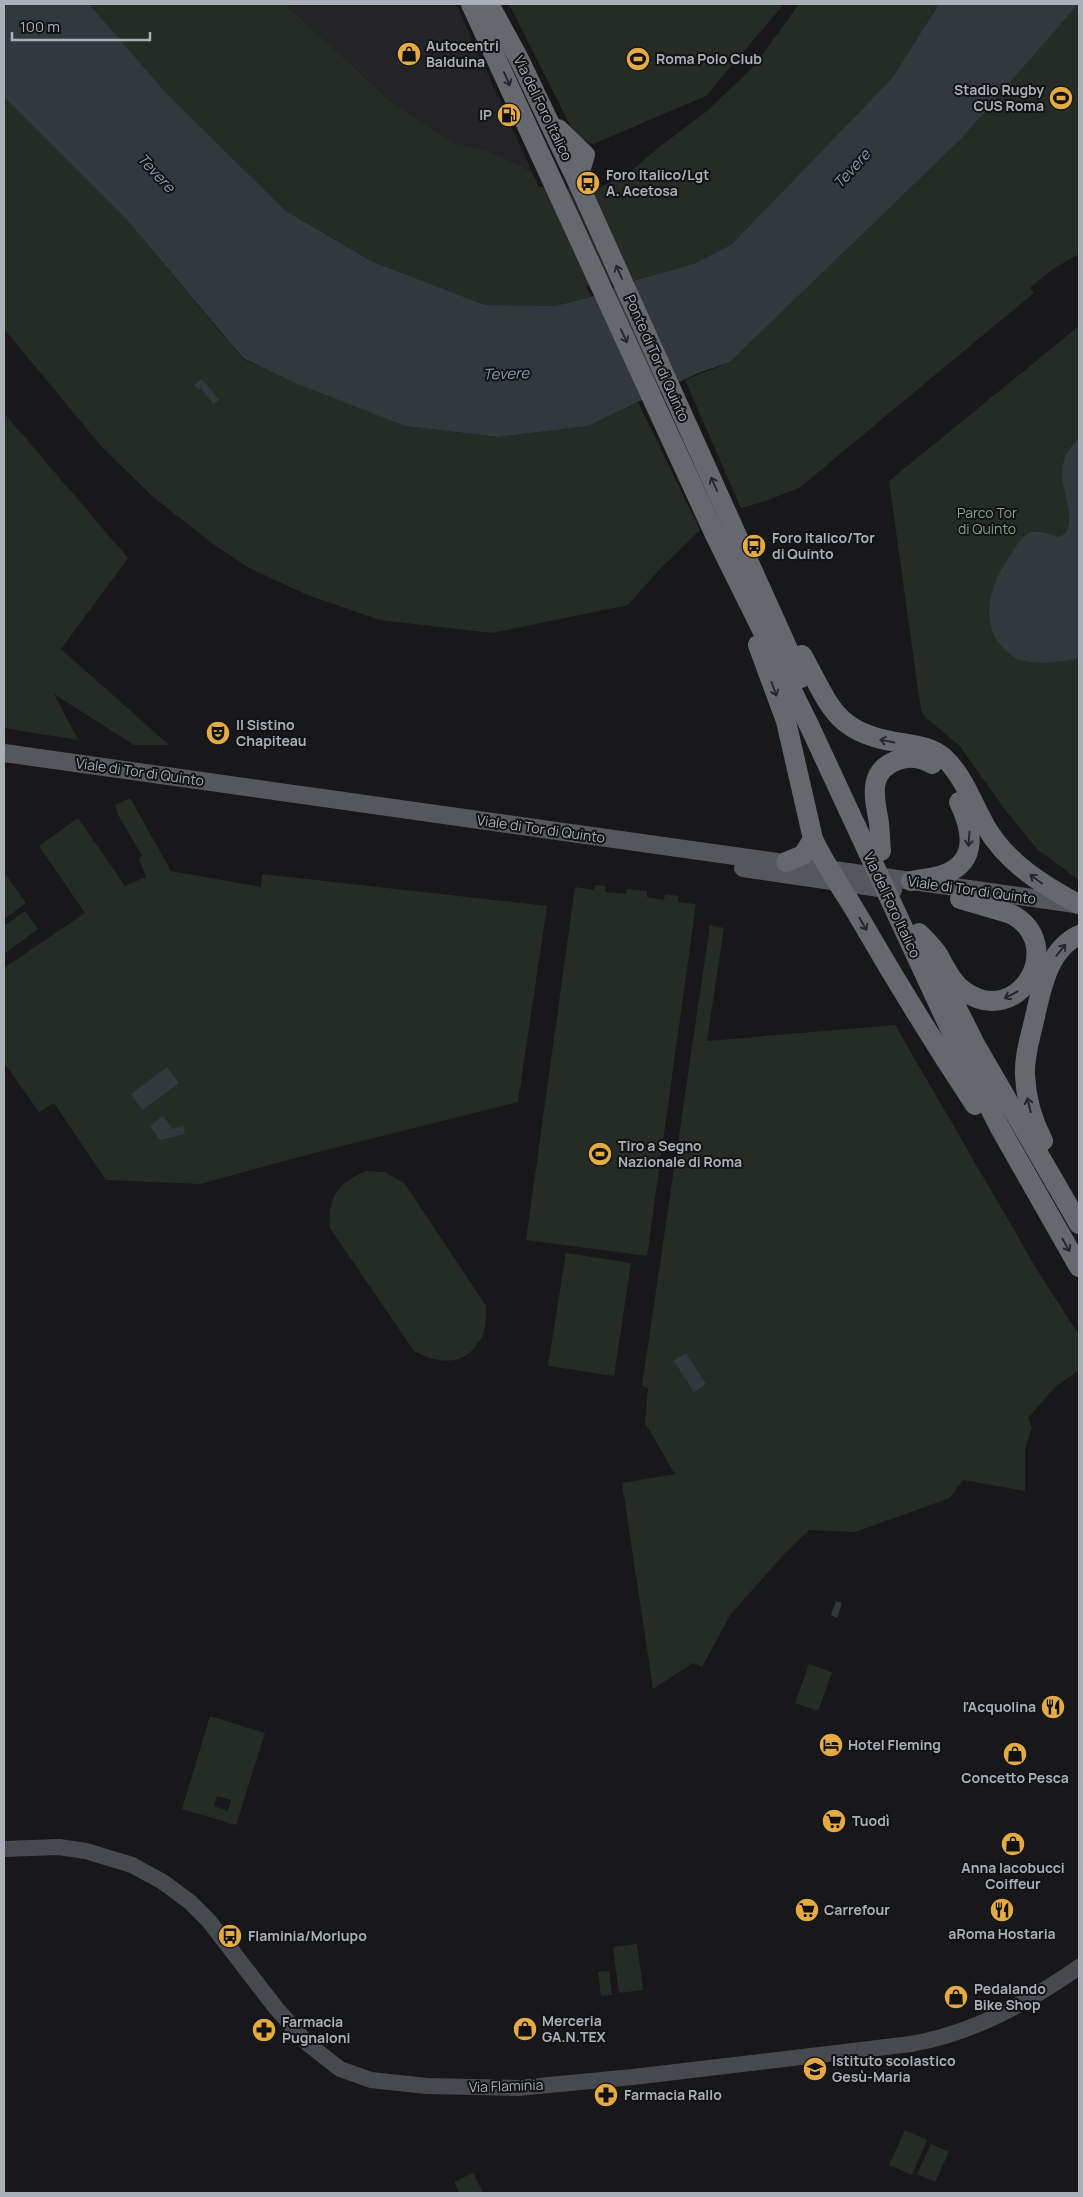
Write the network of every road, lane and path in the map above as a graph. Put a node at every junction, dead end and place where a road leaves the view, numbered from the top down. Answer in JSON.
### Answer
{"nodes":[{"id":1,"x":471,"y":4,"type":"edge"},
{"id":2,"x":489,"y":4,"type":"edge"},
{"id":3,"x":580,"y":187,"type":"joint"},
{"id":4,"x":559,"y":196,"type":"joint"},
{"id":5,"x":734,"y":529,"type":"joint"},
{"id":6,"x":716,"y":537,"type":"joint"},
{"id":7,"x":752,"y":565,"type":"junction"},
{"id":8,"x":735,"y":577,"type":"junction"},
{"id":9,"x":4,"y":753,"type":"edge"},
{"id":10,"x":4,"y":764,"type":"edge"},
{"id":11,"x":813,"y":839,"type":"junction"},
{"id":12,"x":877,"y":853,"type":"junction"},
{"id":13,"x":786,"y":862,"type":"junction"},
{"id":14,"x":832,"y":875,"type":"junction"},
{"id":15,"x":911,"y":881,"type":"junction"},
{"id":16,"x":960,"y":899,"type":"junction"},
{"id":17,"x":1079,"y":908,"type":"edge"},
{"id":18,"x":918,"y":930,"type":"junction"},
{"id":19,"x":1079,"y":935,"type":"edge"},
{"id":20,"x":948,"y":1008,"type":"junction"},
{"id":21,"x":958,"y":1048,"type":"junction"},
{"id":22,"x":1079,"y":1212,"type":"edge"},
{"id":23,"x":1079,"y":1224,"type":"edge"},
{"id":24,"x":1079,"y":1268,"type":"edge"},
{"id":25,"x":4,"y":1849,"type":"edge"},
{"id":26,"x":1079,"y":1968,"type":"edge"}],
"edges":[{"from":1,"to":4,"type":"highway","name":"Via del Foro Italico","one_way":true},
{"from":2,"to":3,"type":"highway","name":"Via del Foro Italico"},
{"from":5,"to":3,"type":"highway","name":"Ponte di Tor di Quinto","one_way":true},
{"from":4,"to":6,"type":"highway","name":"Ponte di Tor di Quinto","one_way":true},
{"from":5,"to":7,"type":"highway","name":"Via del Foro Italico"},
{"from":6,"to":8,"type":"highway","name":"Via del Foro Italico"},
{"from":7,"to":12,"type":"highway","name":"Via del Foro Italico"},
{"from":17,"to":7,"type":"highway","one_way":true},
{"from":8,"to":11,"type":"highway","one_way":true},
{"from":8,"to":12,"type":"highway","name":"Via del Foro Italico"},
{"from":9,"to":13,"type":"main road","name":"Viale di Tor di Quinto"},
{"from":10,"to":14,"type":"main road","name":"Viale di Tor di Quinto"},
{"from":11,"to":13,"type":"highway"},
{"from":11,"to":14,"type":"highway"},
{"from":12,"to":15,"type":"highway","one_way":true},
{"from":12,"to":18,"type":"highway","name":"Via del Foro Italico"},
{"from":12,"to":20,"type":"highway","name":"Via del Foro Italico"},
{"from":13,"to":14,"type":"main road","name":"Viale di Tor di Quinto"},
{"from":14,"to":15,"type":"main road","name":"Viale di Tor di Quinto"},
{"from":14,"to":16,"type":"main road","name":"Viale di Tor di Quinto"},
{"from":14,"to":21,"type":"highway","one_way":true},
{"from":15,"to":17,"type":"main road","name":"Viale di Tor di Quinto"},
{"from":16,"to":17,"type":"main road","name":"Viale di Tor di Quinto"},
{"from":16,"to":18,"type":"highway","one_way":true},
{"from":18,"to":20,"type":"highway","name":"Via del Foro Italico"},
{"from":22,"to":19,"type":"highway","one_way":true},
{"from":20,"to":21,"type":"highway","name":"Via del Foro Italico"},
{"from":21,"to":23,"type":"highway","name":"Via del Foro Italico"},
{"from":21,"to":24,"type":"highway","name":"Via del Foro Italico","one_way":true},
{"from":25,"to":26,"type":"street","name":"Via Flaminia"}]}
